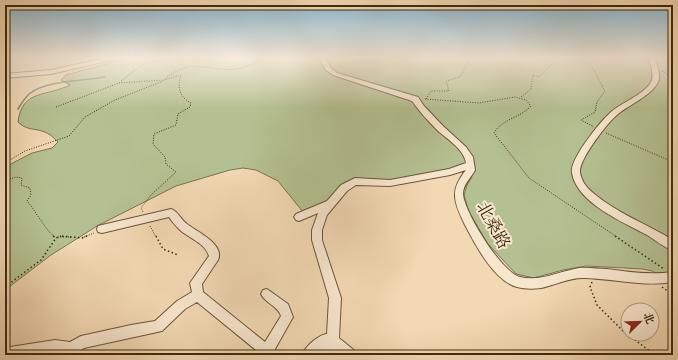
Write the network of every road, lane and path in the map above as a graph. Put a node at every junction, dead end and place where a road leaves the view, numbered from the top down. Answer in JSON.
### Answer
{"nodes":[{"id":1,"x":19,"y":75,"type":"edge"},
{"id":2,"x":129,"y":75,"type":"edge"},
{"id":3,"x":170,"y":75,"type":"edge"},
{"id":4,"x":338,"y":75,"type":"edge"},
{"id":5,"x":461,"y":75,"type":"edge"},
{"id":6,"x":541,"y":75,"type":"edge"},
{"id":7,"x":598,"y":75,"type":"edge"},
{"id":8,"x":656,"y":75,"type":"edge"},
{"id":9,"x":5,"y":76,"type":"edge"},
{"id":10,"x":164,"y":80,"type":"junction"},
{"id":11,"x":119,"y":83,"type":"junction"},
{"id":12,"x":673,"y":91,"type":"edge"},
{"id":13,"x":521,"y":98,"type":"junction"},
{"id":14,"x":415,"y":99,"type":"junction"},
{"id":15,"x":425,"y":100,"type":"junction"},
{"id":16,"x":673,"y":103,"type":"edge"},
{"id":17,"x":56,"y":107,"type":"dead end"},
{"id":18,"x":598,"y":129,"type":"junction"},
{"id":19,"x":673,"y":162,"type":"edge"},
{"id":20,"x":5,"y":163,"type":"edge"},
{"id":21,"x":470,"y":165,"type":"junction"},
{"id":22,"x":5,"y":182,"type":"edge"},
{"id":23,"x":330,"y":204,"type":"junction"},
{"id":24,"x":299,"y":217,"type":"dead end"},
{"id":25,"x":146,"y":218,"type":"junction"},
{"id":26,"x":102,"y":229,"type":"joint"},
{"id":27,"x":56,"y":238,"type":"junction"},
{"id":28,"x":673,"y":246,"type":"edge"},
{"id":29,"x":178,"y":255,"type":"dead end"},
{"id":30,"x":596,"y":274,"type":"junction"},
{"id":31,"x":670,"y":274,"type":"edge"},
{"id":32,"x":654,"y":279,"type":"junction"},
{"id":33,"x":5,"y":287,"type":"edge"},
{"id":34,"x":267,"y":294,"type":"dead end"},
{"id":35,"x":198,"y":295,"type":"junction"},
{"id":36,"x":673,"y":295,"type":"edge"},
{"id":37,"x":333,"y":341,"type":"junction"},
{"id":38,"x":270,"y":353,"type":"edge"},
{"id":39,"x":10,"y":355,"type":"edge"},
{"id":40,"x":308,"y":355,"type":"edge"},
{"id":41,"x":323,"y":355,"type":"edge"},
{"id":42,"x":351,"y":355,"type":"edge"},
{"id":43,"x":655,"y":355,"type":"edge"}],
"edges":[{"from":1,"to":9,"type":"street"},
{"from":2,"to":11,"type":"path"},
{"from":3,"to":10,"type":"path"},
{"from":4,"to":14,"type":"street"},
{"from":5,"to":15,"type":"path"},
{"from":6,"to":13,"type":"path"},
{"from":7,"to":18,"type":"path"},
{"from":8,"to":18,"type":"street"},
{"from":10,"to":11,"type":"path"},
{"from":10,"to":20,"type":"path"},
{"from":10,"to":25,"type":"path"},
{"from":11,"to":17,"type":"path"},
{"from":12,"to":16,"type":"path"},
{"from":13,"to":15,"type":"path"},
{"from":13,"to":31,"type":"path"},
{"from":14,"to":15,"type":"path"},
{"from":14,"to":21,"type":"street"},
{"from":18,"to":19,"type":"path"},
{"from":18,"to":28,"type":"street"},
{"from":21,"to":23,"type":"street"},
{"from":21,"to":30,"type":"street","name":"北桑路"},
{"from":22,"to":27,"type":"path"},
{"from":23,"to":24,"type":"street"},
{"from":23,"to":37,"type":"street"},
{"from":25,"to":26,"type":"street"},
{"from":25,"to":29,"type":"path"},
{"from":25,"to":35,"type":"street"},
{"from":26,"to":27,"type":"path"},
{"from":27,"to":33,"type":"path"},
{"from":30,"to":32,"type":"street","name":"北桑路"},
{"from":30,"to":43,"type":"path"},
{"from":31,"to":32,"type":"street","name":"北桑路"},
{"from":32,"to":36,"type":"path"},
{"from":34,"to":38,"type":"street"},
{"from":35,"to":38,"type":"street"},
{"from":35,"to":39,"type":"street"},
{"from":37,"to":40,"type":"street"},
{"from":37,"to":41,"type":"street"},
{"from":37,"to":42,"type":"street"}]}
